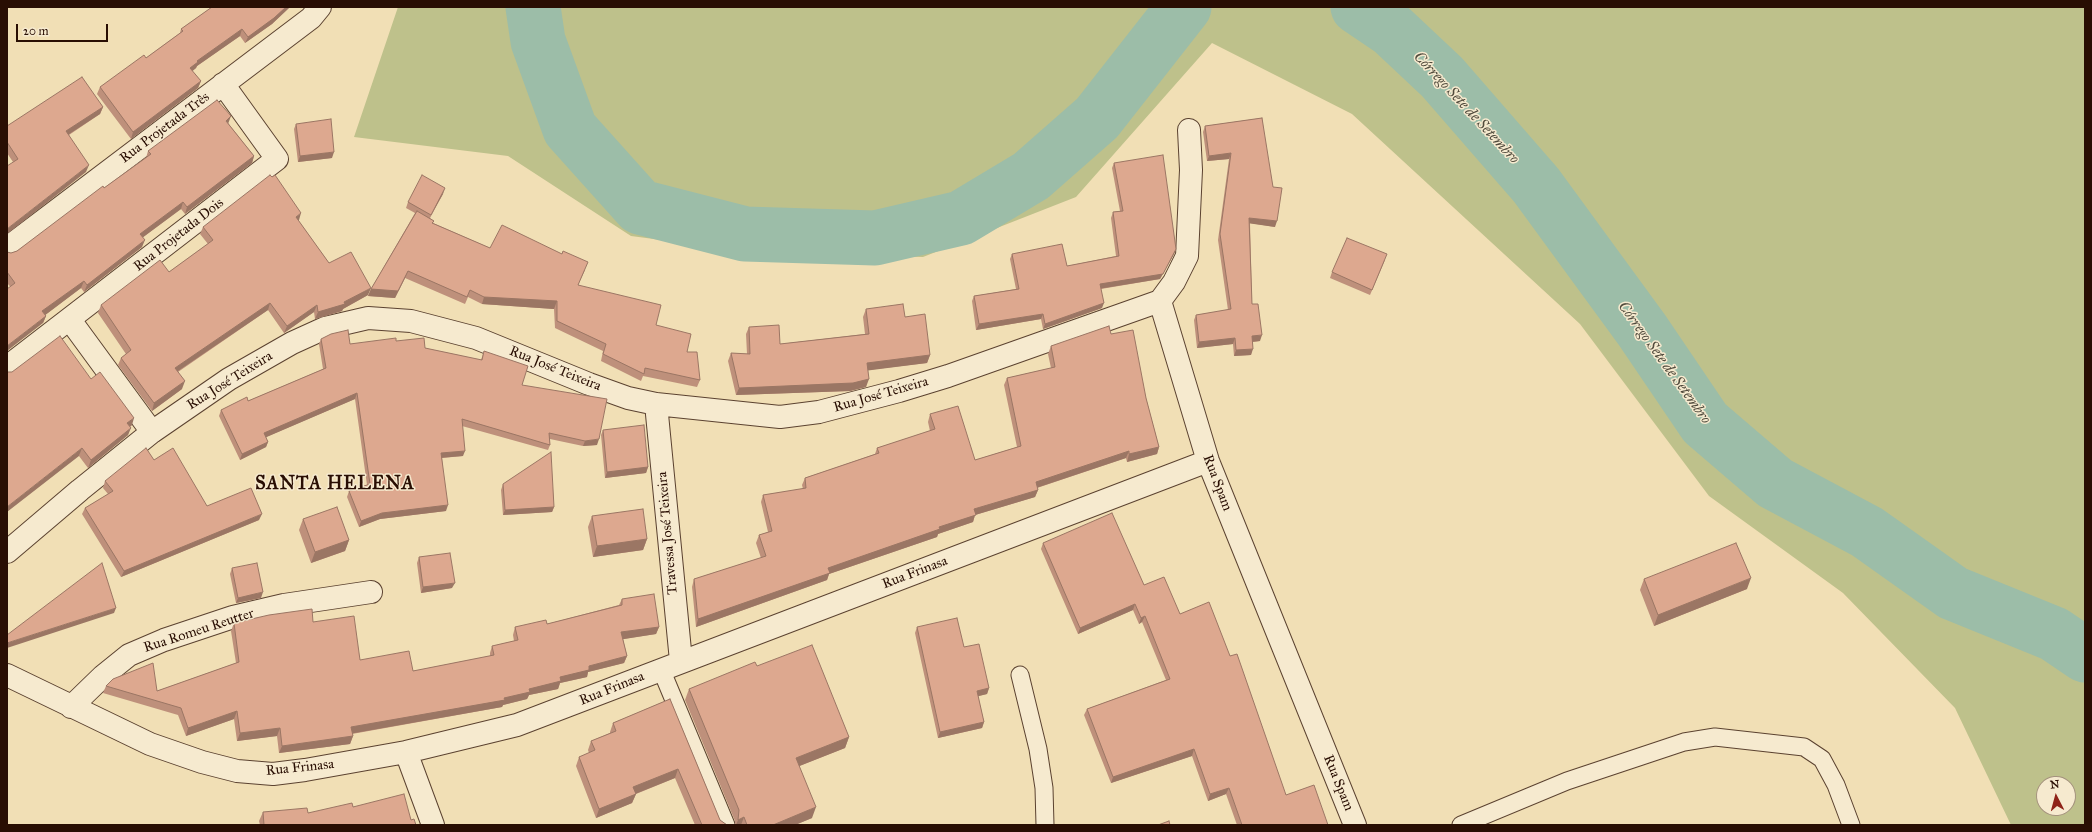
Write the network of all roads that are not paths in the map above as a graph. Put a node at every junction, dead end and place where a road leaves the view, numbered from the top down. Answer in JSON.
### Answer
{"nodes":[{"id":1,"x":320,"y":7,"type":"edge"},
{"id":2,"x":223,"y":84,"type":"junction"},
{"id":3,"x":1189,"y":130,"type":"dead end"},
{"id":4,"x":7,"y":248,"type":"edge"},
{"id":5,"x":1160,"y":301,"type":"junction"},
{"id":6,"x":70,"y":320,"type":"junction"},
{"id":7,"x":7,"y":367,"type":"edge"},
{"id":8,"x":656,"y":404,"type":"junction"},
{"id":9,"x":152,"y":432,"type":"junction"},
{"id":10,"x":1208,"y":461,"type":"junction"},
{"id":11,"x":7,"y":552,"type":"edge"},
{"id":12,"x":371,"y":592,"type":"dead end"},
{"id":13,"x":681,"y":661,"type":"junction"},
{"id":14,"x":661,"y":669,"type":"junction"},
{"id":15,"x":7,"y":675,"type":"edge"},
{"id":16,"x":1020,"y":675,"type":"dead end"},
{"id":17,"x":71,"y":707,"type":"junction"},
{"id":18,"x":406,"y":752,"type":"junction"},
{"id":19,"x":433,"y":825,"type":"edge"},
{"id":20,"x":726,"y":825,"type":"edge"},
{"id":21,"x":1045,"y":825,"type":"edge"},
{"id":22,"x":1355,"y":825,"type":"edge"},
{"id":23,"x":1461,"y":825,"type":"edge"},
{"id":24,"x":1852,"y":825,"type":"edge"}],
"edges":[{"from":1,"to":2,"type":"street","name":"Rua Projetada Três"},
{"from":2,"to":4,"type":"street","name":"Rua Projetada Três"},
{"from":2,"to":6,"type":"street","name":"Rua Projetada Dois"},
{"from":3,"to":5,"type":"street"},
{"from":5,"to":8,"type":"street","name":"Rua José Teixeira"},
{"from":5,"to":10,"type":"street","name":"Rua Spam"},
{"from":6,"to":7,"type":"street","name":"Rua Projetada Dois"},
{"from":6,"to":9,"type":"street"},
{"from":8,"to":9,"type":"street","name":"Rua José Teixeira"},
{"from":8,"to":13,"type":"street","name":"Travessa José Teixeira"},
{"from":9,"to":11,"type":"street","name":"Rua José Teixeira"},
{"from":10,"to":13,"type":"street","name":"Rua Frinasa"},
{"from":10,"to":22,"type":"street","name":"Rua Spam"},
{"from":12,"to":17,"type":"street","name":"Rua Romeu Reutter"},
{"from":13,"to":14,"type":"street","name":"Rua Frinasa"},
{"from":14,"to":18,"type":"street","name":"Rua Frinasa"},
{"from":14,"to":20,"type":"lane"},
{"from":15,"to":17,"type":"street","name":"Rua Frinasa"},
{"from":16,"to":21,"type":"lane"},
{"from":17,"to":18,"type":"street","name":"Rua Frinasa"},
{"from":18,"to":19,"type":"street"},
{"from":23,"to":24,"type":"lane"}]}
